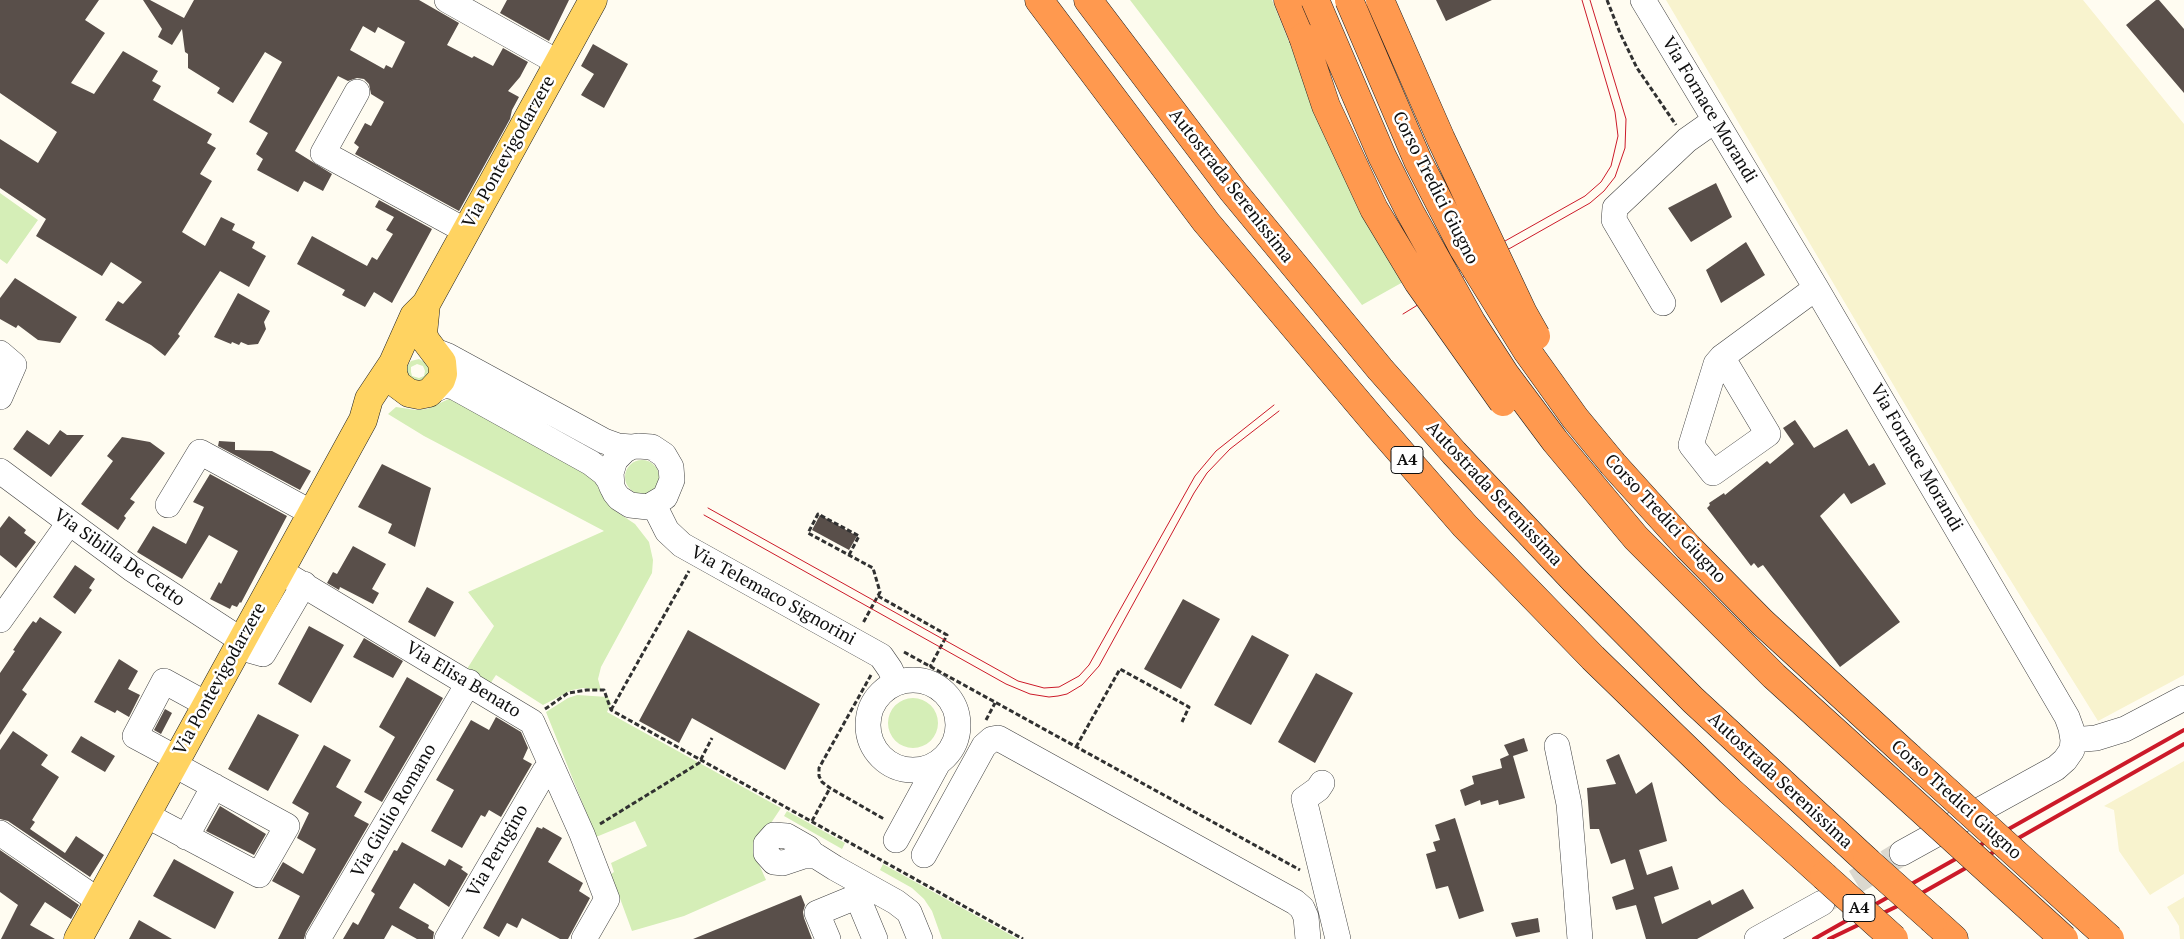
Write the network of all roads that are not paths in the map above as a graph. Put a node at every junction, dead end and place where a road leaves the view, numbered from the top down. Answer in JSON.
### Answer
{"nodes":[{"id":1,"x":446,"y":0,"type":"edge"},
{"id":2,"x":593,"y":0,"type":"edge"},
{"id":3,"x":1039,"y":0,"type":"edge"},
{"id":4,"x":1088,"y":0,"type":"edge"},
{"id":5,"x":1288,"y":0,"type":"edge"},
{"id":6,"x":1315,"y":0,"type":"edge"},
{"id":7,"x":1348,"y":0,"type":"edge"},
{"id":8,"x":1380,"y":0,"type":"edge"},
{"id":9,"x":1643,"y":0,"type":"edge"},
{"id":10,"x":558,"y":63,"type":"junction"},
{"id":11,"x":357,"y":92,"type":"dead end"},
{"id":12,"x":1714,"y":120,"type":"junction"},
{"id":13,"x":466,"y":231,"type":"junction"},
{"id":14,"x":1816,"y":288,"type":"junction"},
{"id":15,"x":1663,"y":303,"type":"dead end"},
{"id":16,"x":426,"y":304,"type":"junction"},
{"id":17,"x":433,"y":350,"type":"junction"},
{"id":18,"x":0,"y":353,"type":"edge"},
{"id":19,"x":1722,"y":357,"type":"dead end"},
{"id":20,"x":396,"y":359,"type":"junction"},
{"id":21,"x":421,"y":392,"type":"junction"},
{"id":22,"x":0,"y":397,"type":"edge"},
{"id":23,"x":363,"y":420,"type":"junction"},
{"id":24,"x":631,"y":447,"type":"junction"},
{"id":25,"x":1613,"y":464,"type":"junction"},
{"id":26,"x":0,"y":472,"type":"edge"},
{"id":27,"x":612,"y":487,"type":"junction"},
{"id":28,"x":168,"y":505,"type":"dead end"},
{"id":29,"x":654,"y":505,"type":"junction"},
{"id":30,"x":312,"y":513,"type":"junction"},
{"id":31,"x":69,"y":523,"type":"junction"},
{"id":32,"x":1636,"y":538,"type":"junction"},
{"id":33,"x":280,"y":571,"type":"junction"},
{"id":34,"x":304,"y":584,"type":"junction"},
{"id":35,"x":0,"y":620,"type":"edge"},
{"id":36,"x":240,"y":644,"type":"junction"},
{"id":37,"x":469,"y":682,"type":"junction"},
{"id":38,"x":896,"y":682,"type":"junction"},
{"id":39,"x":2184,"y":698,"type":"edge"},
{"id":40,"x":206,"y":704,"type":"junction"},
{"id":41,"x":2073,"y":740,"type":"junction"},
{"id":42,"x":1556,"y":746,"type":"dead end"},
{"id":43,"x":175,"y":761,"type":"junction"},
{"id":44,"x":938,"y":763,"type":"junction"},
{"id":45,"x":895,"y":766,"type":"junction"},
{"id":46,"x":552,"y":767,"type":"junction"},
{"id":47,"x":214,"y":786,"type":"junction"},
{"id":48,"x":1313,"y":791,"type":"dead end"},
{"id":49,"x":913,"y":808,"type":"junction"},
{"id":50,"x":146,"y":815,"type":"junction"},
{"id":51,"x":0,"y":833,"type":"edge"},
{"id":52,"x":899,"y":835,"type":"road end"},
{"id":53,"x":186,"y":837,"type":"junction"},
{"id":54,"x":1902,"y":853,"type":"tunnel mouth"},
{"id":55,"x":924,"y":855,"type":"dead end"},
{"id":56,"x":816,"y":856,"type":"dead end"},
{"id":57,"x":99,"y":901,"type":"junction"},
{"id":58,"x":1822,"y":903,"type":"tunnel mouth"},
{"id":59,"x":78,"y":939,"type":"edge"},
{"id":60,"x":318,"y":939,"type":"edge"},
{"id":61,"x":447,"y":939,"type":"edge"},
{"id":62,"x":584,"y":939,"type":"edge"},
{"id":63,"x":828,"y":939,"type":"edge"},
{"id":64,"x":875,"y":939,"type":"edge"},
{"id":65,"x":920,"y":939,"type":"edge"},
{"id":66,"x":1308,"y":939,"type":"edge"},
{"id":67,"x":1338,"y":939,"type":"edge"},
{"id":68,"x":1580,"y":939,"type":"edge"},
{"id":69,"x":1757,"y":939,"type":"edge"},
{"id":70,"x":1894,"y":939,"type":"edge"},
{"id":71,"x":1954,"y":939,"type":"edge"},
{"id":72,"x":2064,"y":939,"type":"edge"},
{"id":73,"x":2110,"y":939,"type":"edge"}],
"edges":[{"from":1,"to":10,"type":"street"},
{"from":2,"to":10,"type":"main road","name":"Via Pontevigodarzere"},
{"from":3,"to":70,"type":"highway","number":"A4","bridge":true},
{"from":4,"to":71,"type":"highway","name":"Autostrada Serenissima","number":"A4","bridge":true},
{"from":5,"to":32,"type":"highway","bridge":true},
{"from":6,"to":32,"type":"highway","name":"Corso Tredici Giugno","bridge":true},
{"from":7,"to":25,"type":"highway","name":"Corso Tredici Giugno","bridge":true},
{"from":8,"to":25,"type":"highway","bridge":true},
{"from":9,"to":12,"type":"street","name":"Via Fornace Morandi"},
{"from":10,"to":13,"type":"main road","name":"Via Pontevigodarzere"},
{"from":11,"to":13,"type":"street"},
{"from":12,"to":14,"type":"street","name":"Via Fornace Morandi"},
{"from":12,"to":15,"type":"street"},
{"from":13,"to":16,"type":"main road","name":"Via Pontevigodarzere"},
{"from":14,"to":19,"type":"street"},
{"from":14,"to":41,"type":"street","name":"Via Fornace Morandi"},
{"from":16,"to":17,"type":"main road","name":"Via Pontevigodarzere"},
{"from":16,"to":20,"type":"main road","name":"Via Pontevigodarzere"},
{"from":17,"to":20,"type":"main road"},
{"from":17,"to":21,"type":"main road","name":"Via Pontevigodarzere"},
{"from":17,"to":24,"type":"street"},
{"from":18,"to":22,"type":"street"},
{"from":20,"to":21,"type":"main road"},
{"from":20,"to":23,"type":"main road","name":"Via Pontevigodarzere"},
{"from":21,"to":23,"type":"main road","name":"Via Pontevigodarzere"},
{"from":21,"to":27,"type":"street"},
{"from":23,"to":30,"type":"main road","name":"Via Pontevigodarzere"},
{"from":24,"to":27,"type":"street"},
{"from":24,"to":29,"type":"street"},
{"from":25,"to":73,"type":"highway","name":"Corso Tredici Giugno","bridge":true},
{"from":26,"to":31,"type":"street","name":"Via Sibilla De Cetto"},
{"from":27,"to":29,"type":"street"},
{"from":28,"to":30,"type":"street"},
{"from":29,"to":38,"type":"street","name":"Via Telemaco Signorini"},
{"from":30,"to":33,"type":"main road","name":"Via Pontevigodarzere"},
{"from":31,"to":35,"type":"street"},
{"from":31,"to":36,"type":"street","name":"Via Sibilla De Cetto"},
{"from":32,"to":72,"type":"highway","name":"Corso Tredici Giugno","bridge":true},
{"from":33,"to":34,"type":"street","name":"Via Elisa Benato"},
{"from":33,"to":36,"type":"main road","name":"Via Pontevigodarzere"},
{"from":34,"to":36,"type":"street","name":"Via Sibilla De Cetto"},
{"from":34,"to":37,"type":"street","name":"Via Elisa Benato"},
{"from":36,"to":40,"type":"main road","name":"Via Pontevigodarzere"},
{"from":37,"to":46,"type":"street","name":"Via Elisa Benato"},
{"from":37,"to":60,"type":"street","name":"Via Giulio Romano"},
{"from":38,"to":44,"type":"street"},
{"from":38,"to":45,"type":"street"},
{"from":39,"to":41,"type":"street"},
{"from":40,"to":43,"type":"main road","name":"Via Pontevigodarzere"},
{"from":40,"to":43,"type":"street"},
{"from":41,"to":54,"type":"street"},
{"from":42,"to":68,"type":"street"},
{"from":43,"to":47,"type":"street"},
{"from":43,"to":50,"type":"main road","name":"Via Pontevigodarzere"},
{"from":44,"to":45,"type":"street"},
{"from":44,"to":49,"type":"street"},
{"from":45,"to":49,"type":"street"},
{"from":46,"to":61,"type":"street","name":"Via Perugino"},
{"from":46,"to":62,"type":"street","name":"Via Elisa Benato"},
{"from":47,"to":53,"type":"street"},
{"from":47,"to":53,"type":"street"},
{"from":48,"to":67,"type":"street"},
{"from":49,"to":52,"type":"street"},
{"from":50,"to":53,"type":"street"},
{"from":50,"to":57,"type":"main road","name":"Via Pontevigodarzere"},
{"from":51,"to":57,"type":"street"},
{"from":55,"to":66,"type":"street"},
{"from":56,"to":65,"type":"street"},
{"from":57,"to":59,"type":"main road","name":"Via Pontevigodarzere"},
{"from":58,"to":69,"type":"street"},
{"from":63,"to":64,"type":"street"}]}
